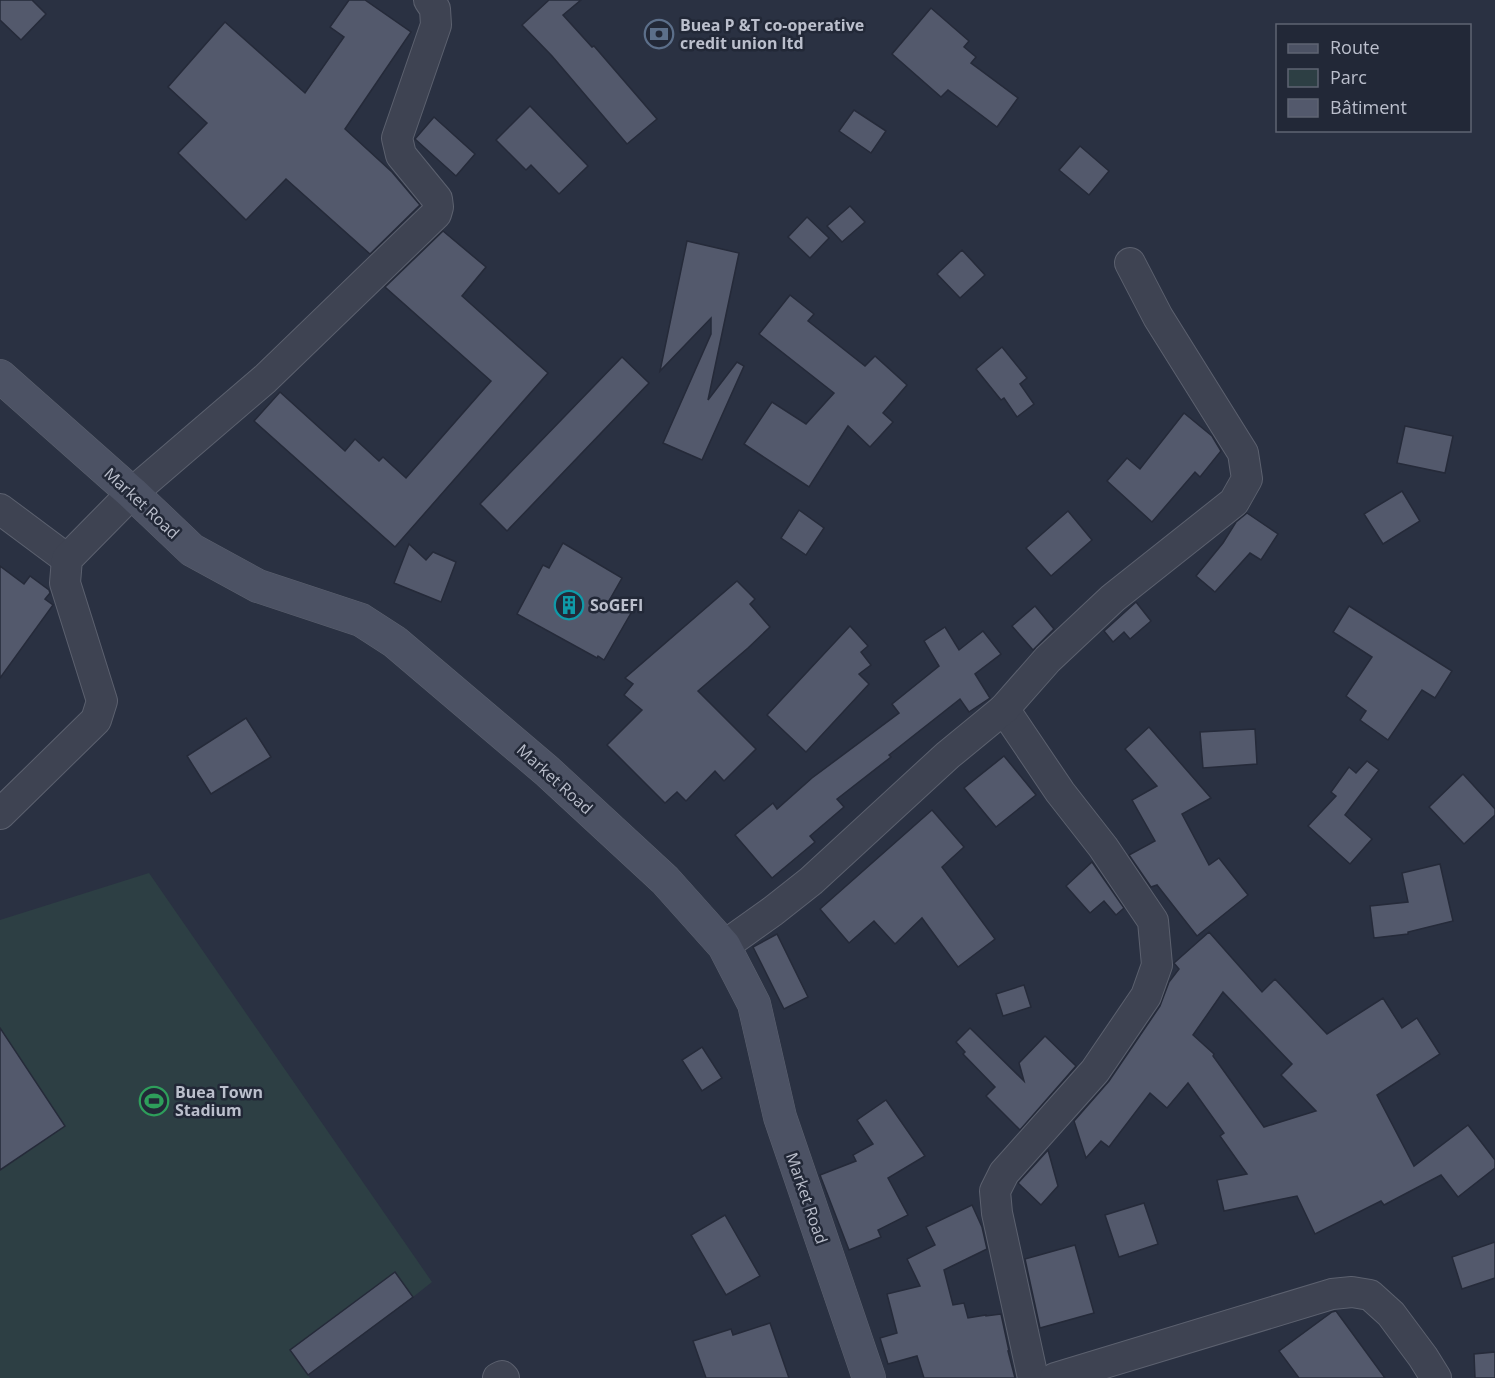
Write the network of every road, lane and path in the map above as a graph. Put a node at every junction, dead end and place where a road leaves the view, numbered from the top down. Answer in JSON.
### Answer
{"nodes":[{"id":1,"x":429,"y":0,"type":"edge"},
{"id":2,"x":1130,"y":263,"type":"dead end"},
{"id":3,"x":0,"y":376,"type":"edge"},
{"id":4,"x":132,"y":493,"type":"junction"},
{"id":5,"x":0,"y":508,"type":"edge"},
{"id":6,"x":67,"y":560,"type":"junction"},
{"id":7,"x":1004,"y":709,"type":"junction"},
{"id":8,"x":0,"y":814,"type":"edge"},
{"id":9,"x":724,"y":946,"type":"junction"},
{"id":10,"x":498,"y":1378,"type":"edge"},
{"id":11,"x":504,"y":1378,"type":"edge"},
{"id":12,"x":869,"y":1378,"type":"edge"},
{"id":13,"x":1033,"y":1378,"type":"edge"},
{"id":14,"x":1055,"y":1378,"type":"edge"},
{"id":15,"x":1436,"y":1378,"type":"edge"}],
"edges":[{"from":1,"to":4,"type":"street"},
{"from":2,"to":7,"type":"street"},
{"from":3,"to":4,"type":"main road","name":"Market Road"},
{"from":4,"to":6,"type":"street"},
{"from":4,"to":9,"type":"main road","name":"Market Road"},
{"from":5,"to":6,"type":"street"},
{"from":6,"to":8,"type":"street"},
{"from":7,"to":9,"type":"street"},
{"from":7,"to":13,"type":"street"},
{"from":9,"to":12,"type":"main road","name":"Market Road"},
{"from":10,"to":11,"type":"street"},
{"from":14,"to":15,"type":"street"}]}
